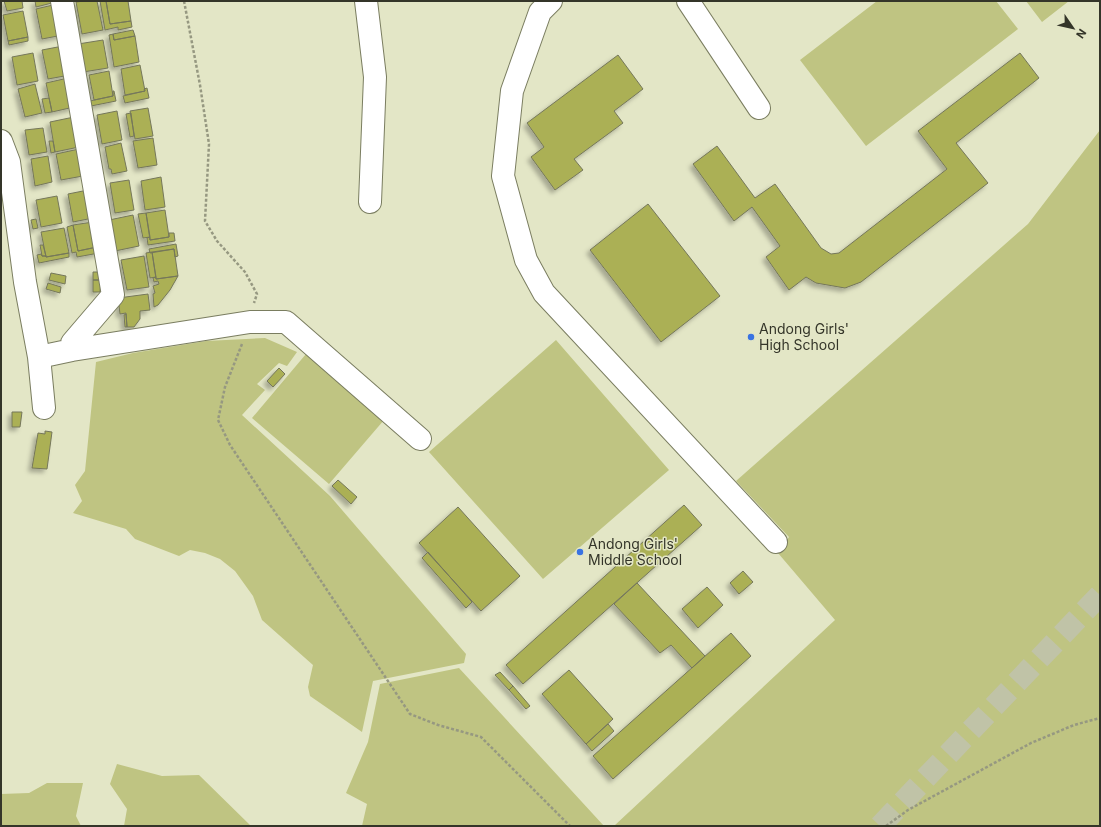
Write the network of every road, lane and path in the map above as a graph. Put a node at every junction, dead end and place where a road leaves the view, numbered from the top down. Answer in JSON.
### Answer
{"nodes":[{"id":1,"x":62,"y":1,"type":"edge"},
{"id":2,"x":184,"y":1,"type":"edge"},
{"id":3,"x":366,"y":1,"type":"edge"},
{"id":4,"x":551,"y":1,"type":"edge"},
{"id":5,"x":688,"y":1,"type":"edge"},
{"id":6,"x":758,"y":108,"type":"dead end"},
{"id":7,"x":1,"y":141,"type":"edge"},
{"id":8,"x":370,"y":202,"type":"dead end"},
{"id":9,"x":250,"y":322,"type":"junction"},
{"id":10,"x":72,"y":350,"type":"junction"},
{"id":11,"x":39,"y":357,"type":"junction"},
{"id":12,"x":44,"y":408,"type":"dead end"},
{"id":13,"x":420,"y":439,"type":"dead end"},
{"id":14,"x":776,"y":542,"type":"dead end"},
{"id":15,"x":1100,"y":718,"type":"edge"},
{"id":16,"x":570,"y":826,"type":"edge"},
{"id":17,"x":886,"y":826,"type":"edge"}],
"edges":[{"from":1,"to":10,"type":"street"},
{"from":2,"to":9,"type":"path"},
{"from":3,"to":8,"type":"street"},
{"from":4,"to":14,"type":"street"},
{"from":5,"to":6,"type":"street"},
{"from":7,"to":11,"type":"street"},
{"from":9,"to":10,"type":"street"},
{"from":9,"to":13,"type":"street"},
{"from":9,"to":16,"type":"path"},
{"from":10,"to":11,"type":"street"},
{"from":11,"to":12,"type":"street"},
{"from":15,"to":17,"type":"path"}]}
